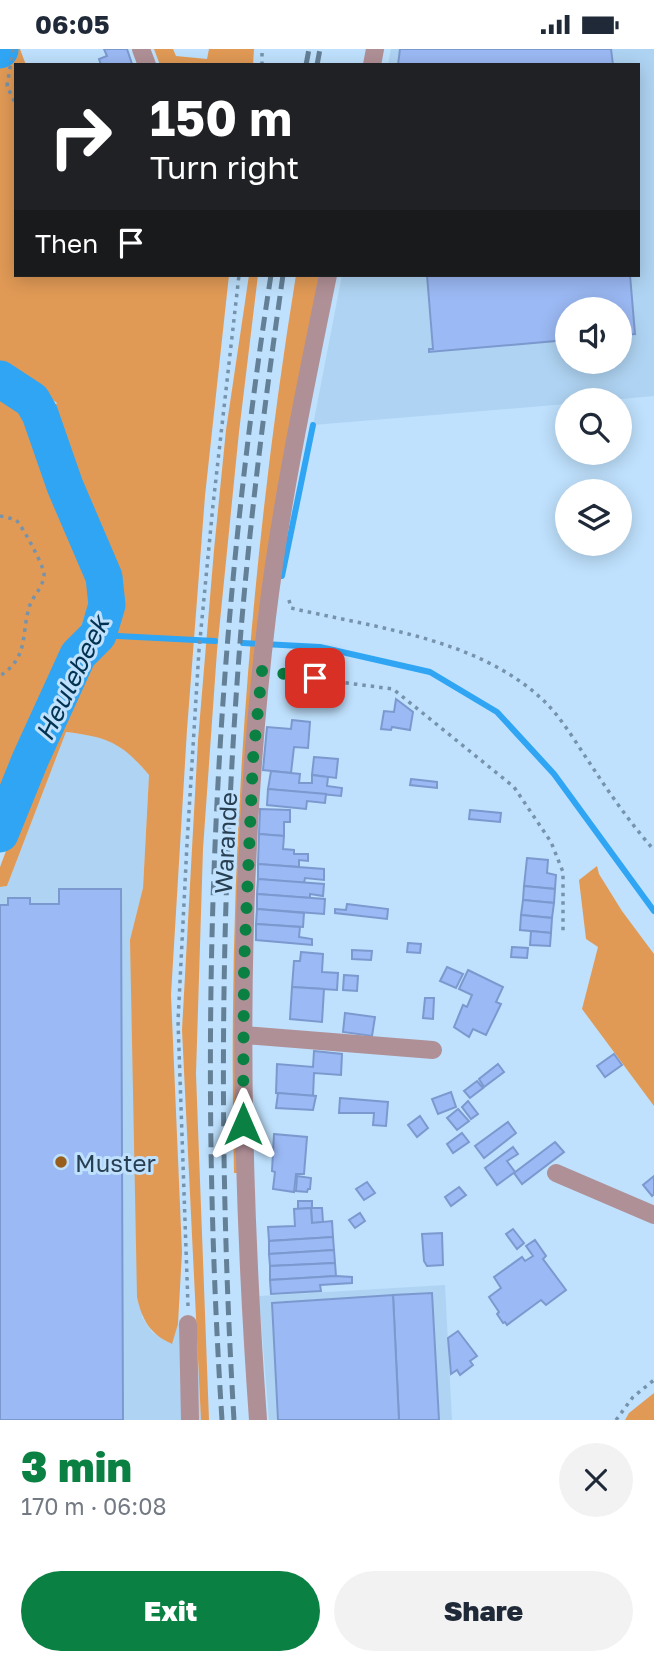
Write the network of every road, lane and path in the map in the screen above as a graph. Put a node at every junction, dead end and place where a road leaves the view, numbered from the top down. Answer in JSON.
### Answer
{"nodes":[{"id":1,"x":13,"y":49,"type":"edge"},
{"id":2,"x":14,"y":101,"type":"edge"},
{"id":3,"x":239,"y":277,"type":"edge"},
{"id":4,"x":328,"y":277,"type":"edge"},
{"id":5,"x":0,"y":516,"type":"edge"},
{"id":6,"x":271,"y":591,"type":"junction"},
{"id":7,"x":262,"y":671,"type":"junction"},
{"id":8,"x":0,"y":676,"type":"edge"},
{"id":9,"x":654,"y":851,"type":"edge"},
{"id":10,"x":563,"y":935,"type":"dead end"},
{"id":11,"x":244,"y":1035,"type":"junction"},
{"id":12,"x":433,"y":1050,"type":"dead end"},
{"id":13,"x":556,"y":1173,"type":"dead end"},
{"id":14,"x":654,"y":1215,"type":"edge"},
{"id":15,"x":188,"y":1324,"type":"joint"},
{"id":16,"x":654,"y":1380,"type":"edge"},
{"id":17,"x":190,"y":1420,"type":"edge"},
{"id":18,"x":257,"y":1420,"type":"edge"},
{"id":19,"x":616,"y":1420,"type":"edge"}],
"edges":[{"from":1,"to":2,"type":"path"},
{"from":3,"to":15,"type":"path"},
{"from":4,"to":6,"type":"street","name":"Warande"},
{"from":5,"to":8,"type":"path"},
{"from":6,"to":7,"type":"street","name":"Warande"},
{"from":6,"to":9,"type":"path"},
{"from":7,"to":10,"type":"path"},
{"from":7,"to":11,"type":"street","name":"Warande"},
{"from":11,"to":12,"type":"street"},
{"from":11,"to":18,"type":"street","name":"Warande"},
{"from":13,"to":14,"type":"street"},
{"from":15,"to":17,"type":"street"},
{"from":16,"to":19,"type":"path"}]}
